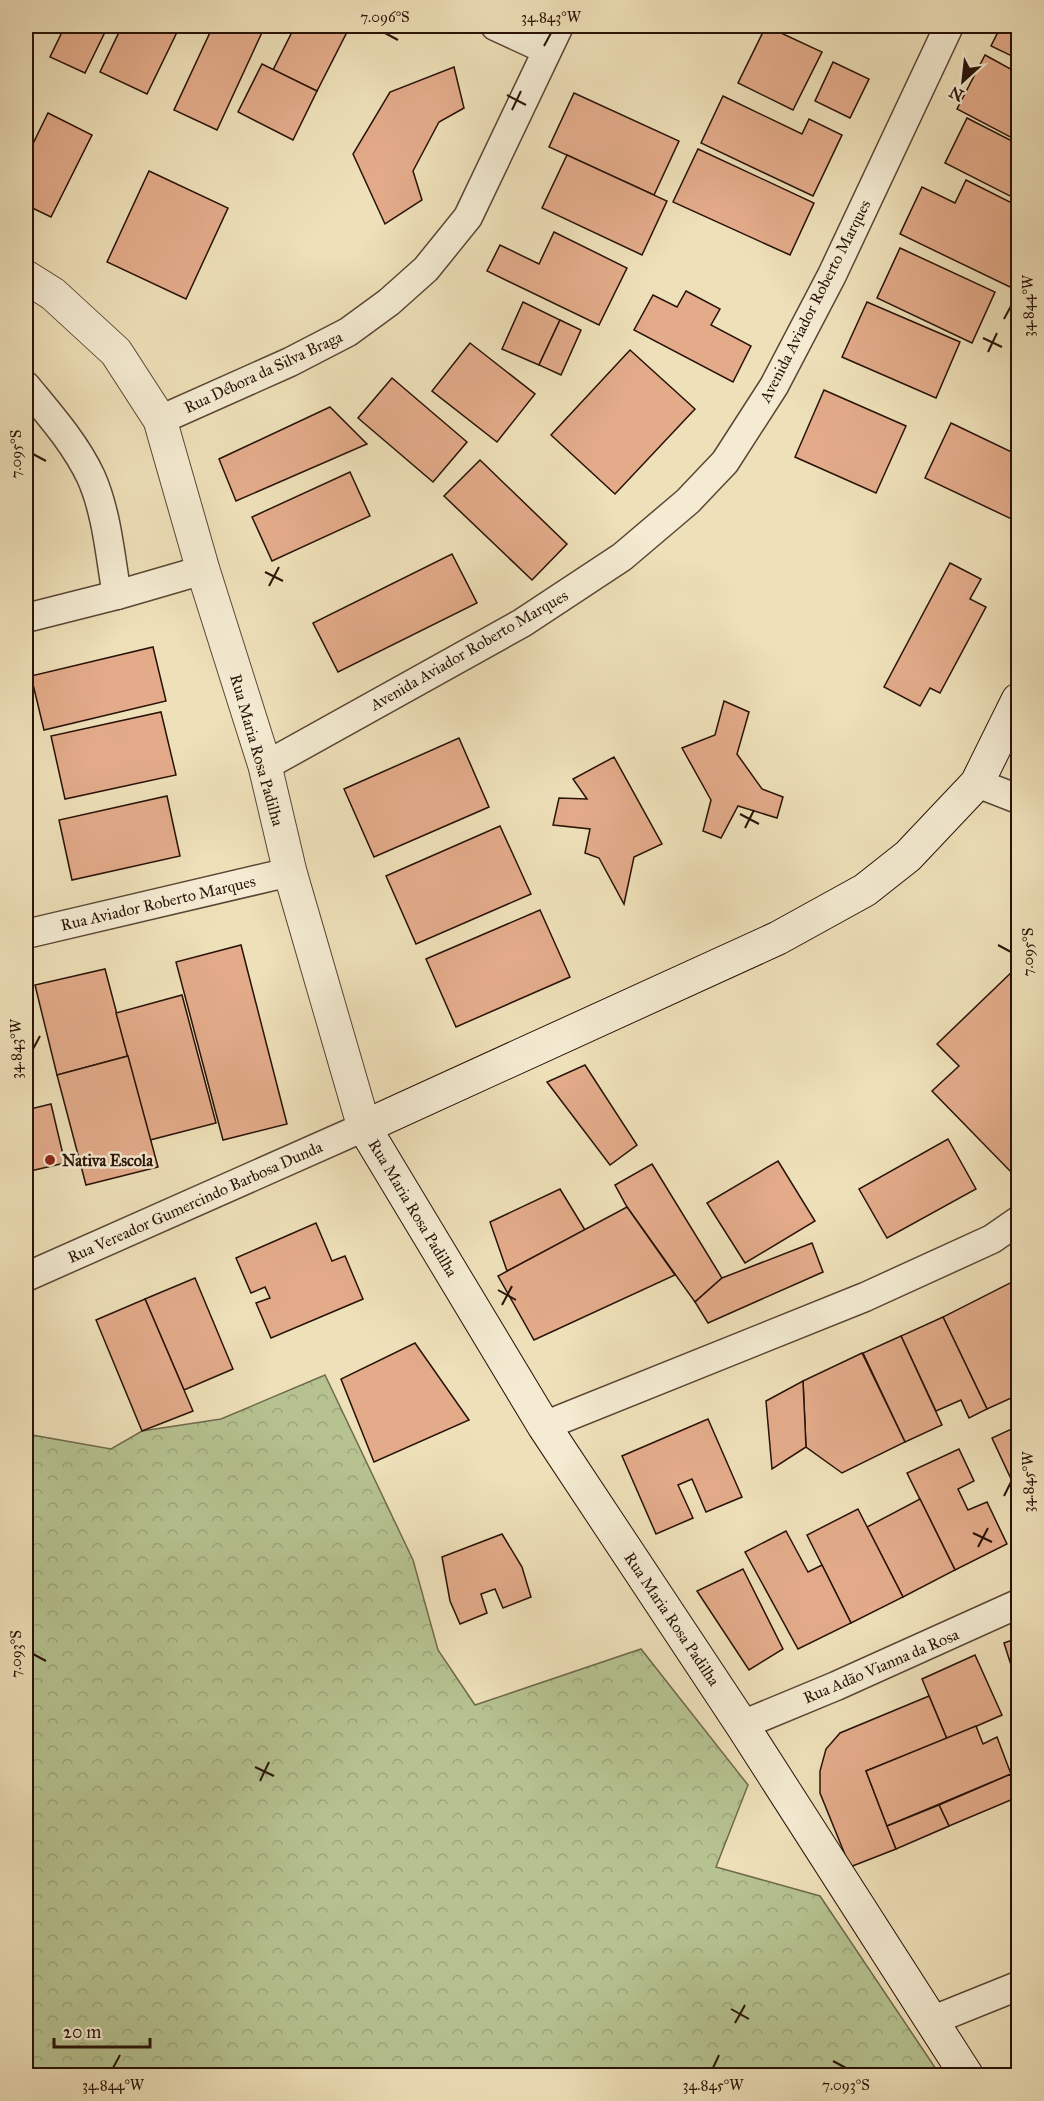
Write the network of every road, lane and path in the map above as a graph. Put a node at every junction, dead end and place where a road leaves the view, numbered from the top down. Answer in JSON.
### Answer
{"nodes":[{"id":1,"x":495,"y":26,"type":"edge"},
{"id":2,"x":949,"y":26,"type":"edge"},
{"id":3,"x":553,"y":38,"type":"edge"},
{"id":4,"x":26,"y":277,"type":"edge"},
{"id":5,"x":26,"y":386,"type":"edge"},
{"id":6,"x":160,"y":420,"type":"junction"},
{"id":7,"x":203,"y":570,"type":"junction"},
{"id":8,"x":117,"y":595,"type":"junction"},
{"id":9,"x":26,"y":618,"type":"edge"},
{"id":10,"x":1018,"y":700,"type":"edge"},
{"id":11,"x":265,"y":766,"type":"junction"},
{"id":12,"x":977,"y":783,"type":"junction"},
{"id":13,"x":1018,"y":799,"type":"edge"},
{"id":14,"x":290,"y":872,"type":"junction"},
{"id":15,"x":26,"y":934,"type":"edge"},
{"id":16,"x":364,"y":1127,"type":"junction"},
{"id":17,"x":1018,"y":1221,"type":"edge"},
{"id":18,"x":26,"y":1277,"type":"edge"},
{"id":19,"x":544,"y":1426,"type":"junction"},
{"id":20,"x":1018,"y":1604,"type":"edge"},
{"id":21,"x":742,"y":1725,"type":"junction"},
{"id":22,"x":1018,"y":1986,"type":"edge"},
{"id":23,"x":931,"y":2021,"type":"junction"},
{"id":24,"x":967,"y":2076,"type":"edge"}],
"edges":[{"from":1,"to":3,"type":"street"},
{"from":2,"to":11,"type":"street","name":"Avenida Aviador Roberto Marques"},
{"from":3,"to":6,"type":"street","name":"Rua Débora da Silva Braga"},
{"from":4,"to":6,"type":"main road","name":"Rua Maria Rosa Padilha"},
{"from":5,"to":8,"type":"street"},
{"from":6,"to":7,"type":"main road","name":"Rua Maria Rosa Padilha"},
{"from":7,"to":8,"type":"street"},
{"from":7,"to":11,"type":"main road","name":"Rua Maria Rosa Padilha"},
{"from":8,"to":9,"type":"street"},
{"from":10,"to":12,"type":"main road"},
{"from":11,"to":14,"type":"main road","name":"Rua Maria Rosa Padilha"},
{"from":12,"to":13,"type":"street"},
{"from":12,"to":16,"type":"main road"},
{"from":14,"to":15,"type":"street","name":"Rua Aviador Roberto Marques"},
{"from":14,"to":16,"type":"main road","name":"Rua Maria Rosa Padilha"},
{"from":16,"to":18,"type":"street","name":"Rua Vereador Gumercindo Barbosa Dunda"},
{"from":16,"to":19,"type":"main road","name":"Rua Maria Rosa Padilha"},
{"from":17,"to":19,"type":"street"},
{"from":19,"to":21,"type":"main road","name":"Rua Maria Rosa Padilha"},
{"from":20,"to":21,"type":"street","name":"Rua Adão Vianna da Rosa"},
{"from":21,"to":23,"type":"main road","name":"Rua Maria Rosa Padilha"},
{"from":22,"to":23,"type":"street"},
{"from":23,"to":24,"type":"main road","name":"Rua Maria Rosa Padilha"}]}
